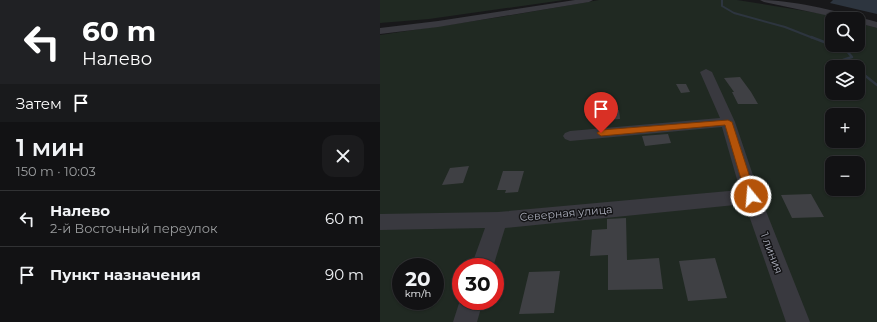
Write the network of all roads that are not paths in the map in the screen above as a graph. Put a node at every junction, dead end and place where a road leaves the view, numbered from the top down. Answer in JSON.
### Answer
{"nodes":[{"id":1,"x":589,"y":0,"type":"edge"},
{"id":2,"x":764,"y":0,"type":"edge"},
{"id":3,"x":825,"y":12,"type":"edge"},
{"id":4,"x":865,"y":21,"type":"edge"},
{"id":5,"x":877,"y":25,"type":"edge"},
{"id":6,"x":380,"y":31,"type":"edge"},
{"id":7,"x":706,"y":72,"type":"dead end"},
{"id":8,"x":728,"y":122,"type":"junction"},
{"id":9,"x":570,"y":136,"type":"dead end"},
{"id":10,"x":751,"y":196,"type":"junction"},
{"id":11,"x":498,"y":220,"type":"junction"},
{"id":12,"x":380,"y":222,"type":"edge"},
{"id":13,"x":485,"y":258,"type":"edge"},
{"id":14,"x":468,"y":310,"type":"edge"},
{"id":15,"x":465,"y":322,"type":"edge"},
{"id":16,"x":798,"y":322,"type":"edge"}],
"edges":[{"from":1,"to":6,"type":"street"},
{"from":2,"to":3,"type":"street"},
{"from":4,"to":5,"type":"street"},
{"from":7,"to":8,"type":"street","name":"1 линия"},
{"from":8,"to":9,"type":"street"},
{"from":8,"to":10,"type":"street","name":"1 линия"},
{"from":10,"to":11,"type":"street","name":"Северная улица"},
{"from":10,"to":16,"type":"street","name":"1 линия"},
{"from":11,"to":12,"type":"street","name":"Северная улица"},
{"from":11,"to":13,"type":"street"},
{"from":14,"to":15,"type":"street"}]}
